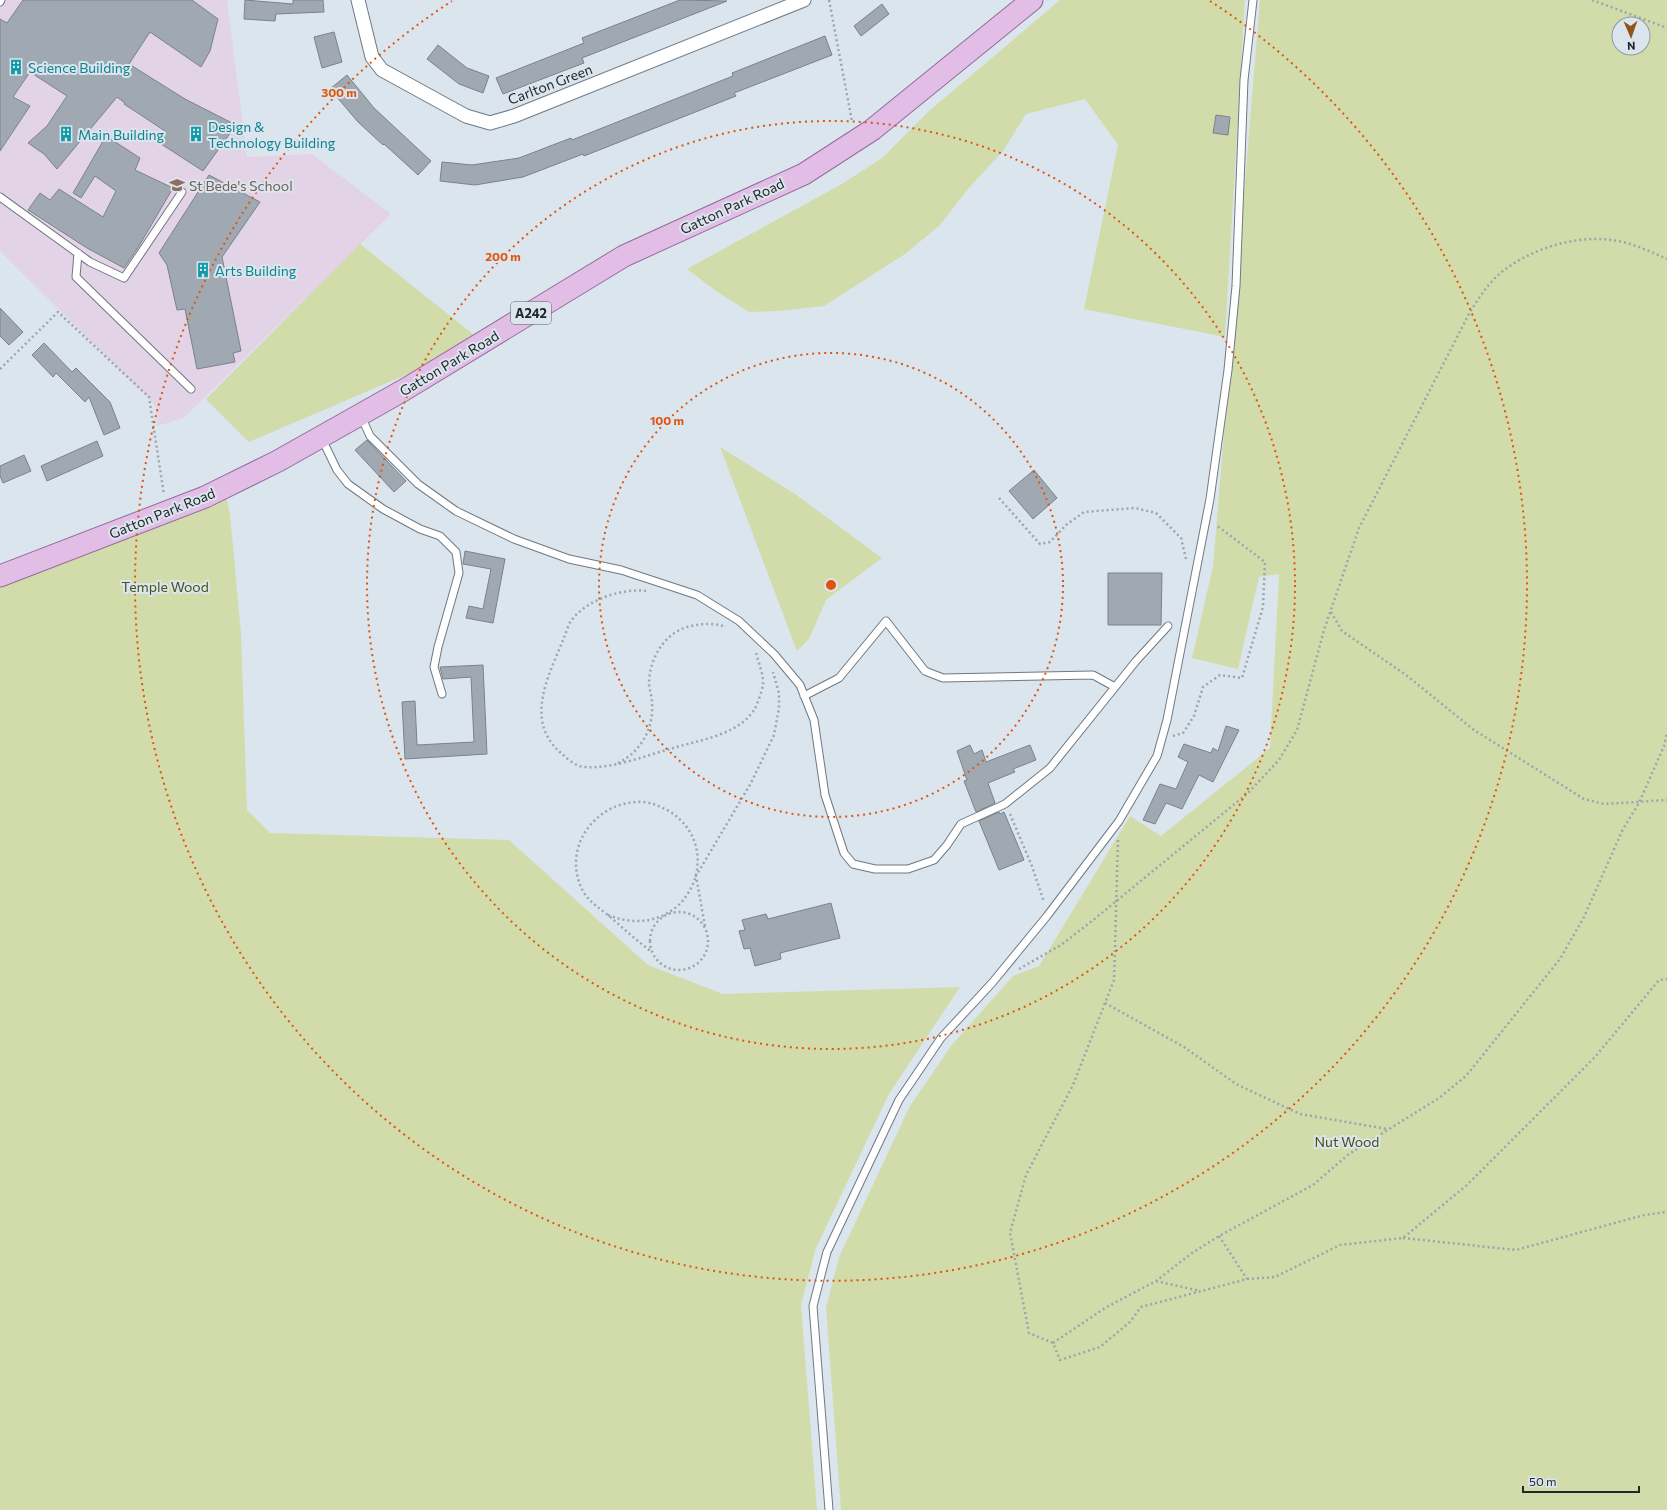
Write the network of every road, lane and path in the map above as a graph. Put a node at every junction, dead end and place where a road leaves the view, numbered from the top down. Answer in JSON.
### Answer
{"nodes":[{"id":1,"x":358,"y":0,"type":"edge"},
{"id":2,"x":804,"y":0,"type":"edge"},
{"id":3,"x":829,"y":0,"type":"edge"},
{"id":4,"x":1032,"y":0,"type":"edge"},
{"id":5,"x":1253,"y":0,"type":"edge"},
{"id":6,"x":1592,"y":0,"type":"edge"},
{"id":7,"x":1667,"y":28,"type":"edge"},
{"id":8,"x":856,"y":141,"type":"junction"},
{"id":9,"x":182,"y":192,"type":"dead end"},
{"id":10,"x":0,"y":196,"type":"edge"},
{"id":11,"x":78,"y":254,"type":"junction"},
{"id":12,"x":1667,"y":259,"type":"edge"},
{"id":13,"x":0,"y":369,"type":"edge"},
{"id":14,"x":191,"y":388,"type":"dead end"},
{"id":15,"x":360,"y":414,"type":"junction"},
{"id":16,"x":321,"y":437,"type":"junction"},
{"id":17,"x":999,"y":498,"type":"dead end"},
{"id":18,"x":166,"y":512,"type":"junction"},
{"id":19,"x":1206,"y":518,"type":"junction"},
{"id":20,"x":1187,"y":562,"type":"dead end"},
{"id":21,"x":0,"y":576,"type":"edge"},
{"id":22,"x":649,"y":592,"type":"dead end"},
{"id":23,"x":1334,"y":602,"type":"junction"},
{"id":24,"x":723,"y":622,"type":"dead end"},
{"id":25,"x":1168,"y":626,"type":"dead end"},
{"id":26,"x":760,"y":652,"type":"dead end"},
{"id":27,"x":772,"y":669,"type":"dead end"},
{"id":28,"x":1114,"y":688,"type":"junction"},
{"id":29,"x":442,"y":694,"type":"dead end"},
{"id":30,"x":804,"y":696,"type":"junction"},
{"id":31,"x":1667,"y":732,"type":"edge"},
{"id":32,"x":1162,"y":738,"type":"junction"},
{"id":33,"x":618,"y":763,"type":"junction"},
{"id":34,"x":1667,"y":800,"type":"edge"},
{"id":35,"x":1639,"y":803,"type":"junction"},
{"id":36,"x":1005,"y":804,"type":"junction"},
{"id":37,"x":1119,"y":821,"type":"junction"},
{"id":38,"x":696,"y":876,"type":"junction"},
{"id":39,"x":1117,"y":900,"type":"junction"},
{"id":40,"x":608,"y":915,"type":"junction"},
{"id":41,"x":666,"y":916,"type":"junction"},
{"id":42,"x":1047,"y":916,"type":"junction"},
{"id":43,"x":705,"y":926,"type":"junction"},
{"id":44,"x":652,"y":952,"type":"junction"},
{"id":45,"x":1018,"y":969,"type":"dead end"},
{"id":46,"x":1667,"y":979,"type":"edge"},
{"id":47,"x":1105,"y":1003,"type":"junction"},
{"id":48,"x":1388,"y":1129,"type":"junction"},
{"id":49,"x":1667,"y":1212,"type":"edge"},
{"id":50,"x":1219,"y":1236,"type":"junction"},
{"id":51,"x":1403,"y":1238,"type":"junction"},
{"id":52,"x":1247,"y":1279,"type":"junction"},
{"id":53,"x":1156,"y":1281,"type":"junction"},
{"id":54,"x":1201,"y":1291,"type":"junction"},
{"id":55,"x":1053,"y":1343,"type":"junction"},
{"id":56,"x":829,"y":1510,"type":"edge"}],
"edges":[{"from":1,"to":2,"type":"street","name":"Carlton Green"},
{"from":3,"to":8,"type":"path"},
{"from":4,"to":8,"type":"main road","name":"Gatton Park Road","number":"A242"},
{"from":5,"to":19,"type":"lane"},
{"from":6,"to":7,"type":"path"},
{"from":8,"to":15,"type":"main road","name":"Gatton Park Road","number":"A242"},
{"from":9,"to":11,"type":"lane"},
{"from":10,"to":11,"type":"lane"},
{"from":11,"to":14,"type":"lane"},
{"from":12,"to":23,"type":"path"},
{"from":13,"to":18,"type":"path"},
{"from":15,"to":16,"type":"main road","name":"Gatton Park Road","number":"A242"},
{"from":15,"to":30,"type":"lane"},
{"from":16,"to":18,"type":"main road","name":"Gatton Park Road","number":"A242"},
{"from":16,"to":29,"type":"lane"},
{"from":17,"to":20,"type":"path"},
{"from":18,"to":21,"type":"main road","name":"Gatton Park Road","number":"A242"},
{"from":19,"to":32,"type":"lane"},
{"from":19,"to":32,"type":"path"},
{"from":22,"to":33,"type":"path"},
{"from":23,"to":35,"type":"path"},
{"from":23,"to":39,"type":"path"},
{"from":24,"to":33,"type":"path"},
{"from":25,"to":28,"type":"lane"},
{"from":26,"to":33,"type":"path"},
{"from":27,"to":38,"type":"path"},
{"from":28,"to":30,"type":"lane"},
{"from":28,"to":36,"type":"lane"},
{"from":30,"to":36,"type":"lane"},
{"from":31,"to":35,"type":"path"},
{"from":32,"to":37,"type":"lane"},
{"from":34,"to":35,"type":"path"},
{"from":35,"to":48,"type":"path"},
{"from":36,"to":42,"type":"path"},
{"from":37,"to":39,"type":"path"},
{"from":37,"to":42,"type":"lane"},
{"from":38,"to":40,"type":"path"},
{"from":38,"to":41,"type":"path"},
{"from":38,"to":43,"type":"path"},
{"from":39,"to":45,"type":"path"},
{"from":39,"to":47,"type":"path"},
{"from":40,"to":41,"type":"path"},
{"from":40,"to":44,"type":"path"},
{"from":41,"to":43,"type":"path"},
{"from":41,"to":44,"type":"path"},
{"from":42,"to":56,"type":"lane"},
{"from":43,"to":44,"type":"path"},
{"from":46,"to":51,"type":"path"},
{"from":47,"to":48,"type":"path"},
{"from":47,"to":55,"type":"path"},
{"from":48,"to":50,"type":"path"},
{"from":49,"to":51,"type":"path"},
{"from":50,"to":52,"type":"path"},
{"from":50,"to":53,"type":"path"},
{"from":51,"to":52,"type":"path"},
{"from":52,"to":54,"type":"path"},
{"from":53,"to":54,"type":"path"},
{"from":53,"to":55,"type":"path"},
{"from":54,"to":55,"type":"path"}]}
